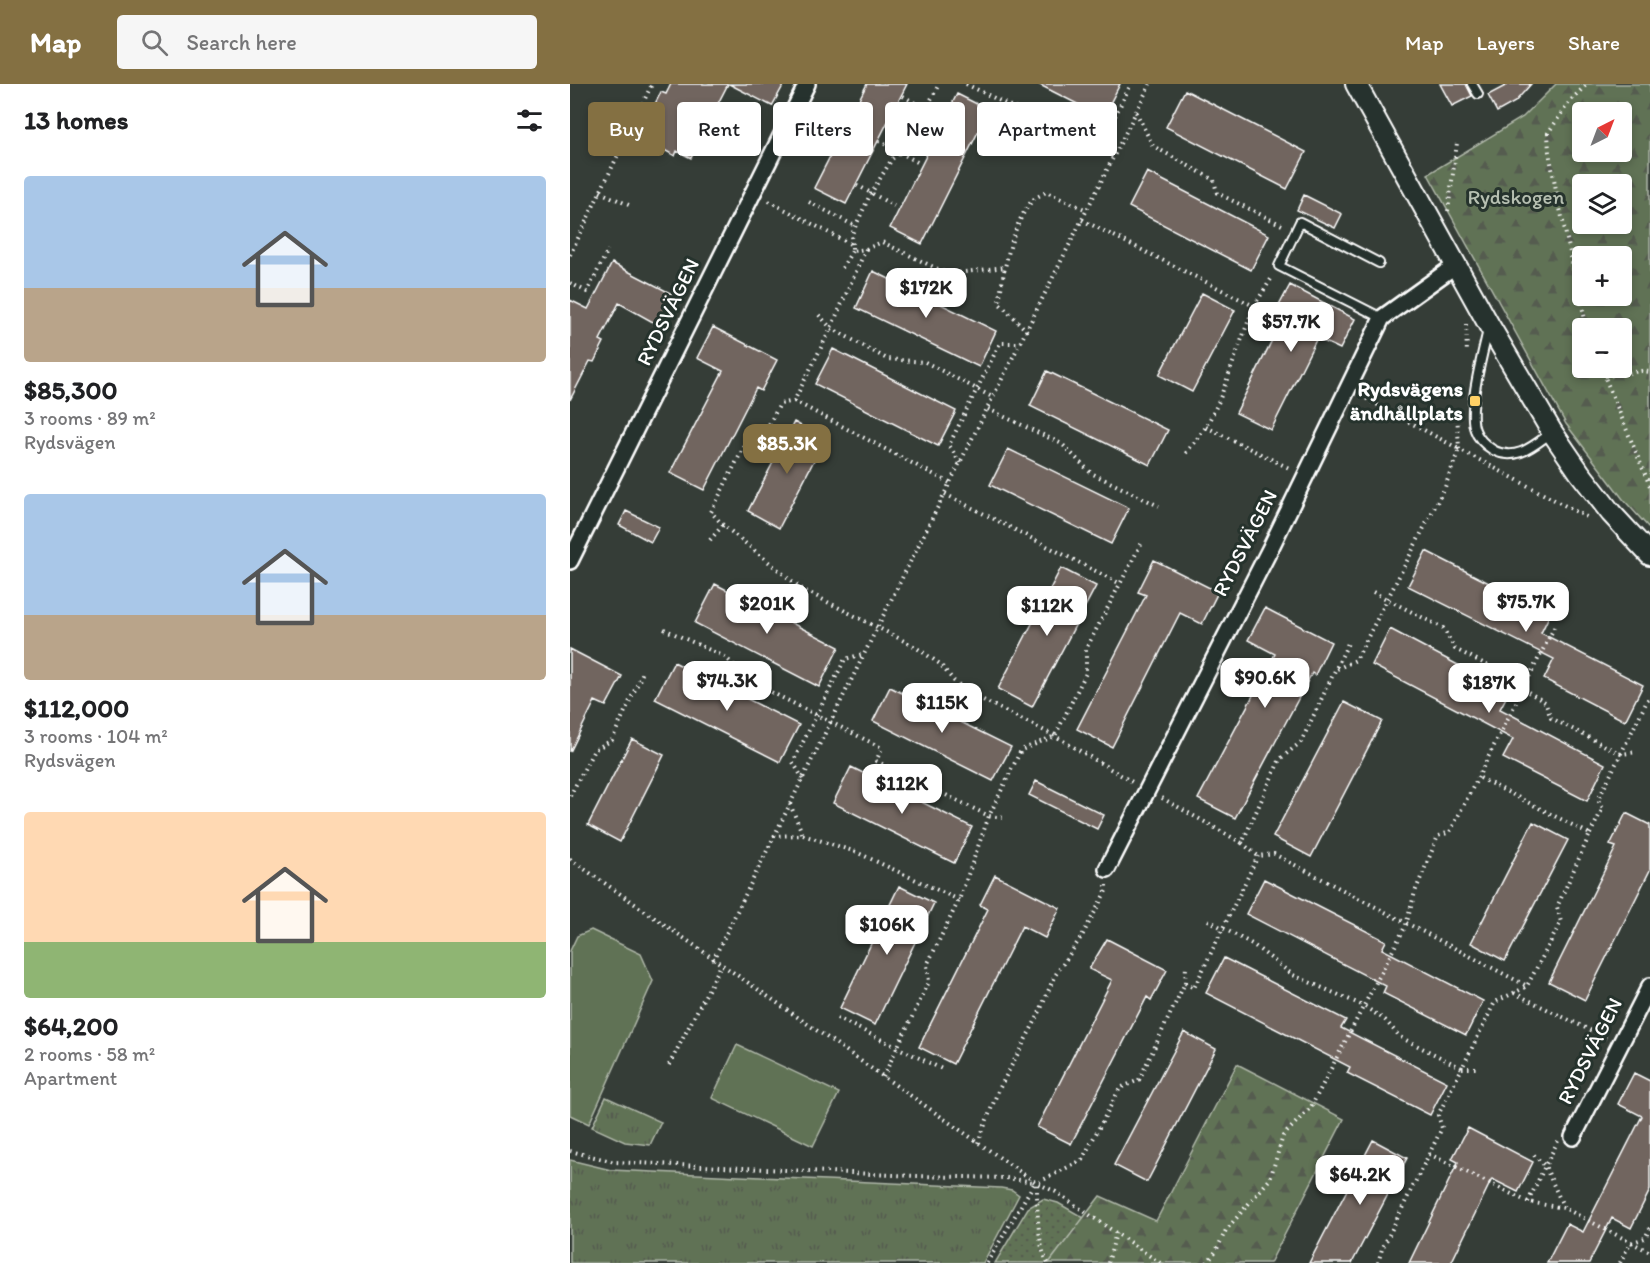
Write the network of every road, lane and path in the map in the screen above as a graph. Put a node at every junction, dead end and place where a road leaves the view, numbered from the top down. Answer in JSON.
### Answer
{"nodes":[{"id":1,"x":642,"y":84,"type":"edge"},
{"id":2,"x":807,"y":84,"type":"edge"},
{"id":3,"x":939,"y":84,"type":"edge"},
{"id":4,"x":966,"y":84,"type":"edge"},
{"id":5,"x":1131,"y":84,"type":"edge"},
{"id":6,"x":1150,"y":84,"type":"edge"},
{"id":7,"x":1356,"y":84,"type":"edge"},
{"id":8,"x":1472,"y":84,"type":"edge"},
{"id":9,"x":1587,"y":84,"type":"edge"},
{"id":10,"x":650,"y":86,"type":"edge"},
{"id":11,"x":1478,"y":94,"type":"dead end"},
{"id":12,"x":903,"y":96,"type":"dead end"},
{"id":13,"x":913,"y":102,"type":"edge"},
{"id":14,"x":930,"y":102,"type":"edge"},
{"id":15,"x":1117,"y":112,"type":"edge"},
{"id":16,"x":1136,"y":112,"type":"junction"},
{"id":17,"x":879,"y":141,"type":"dead end"},
{"id":18,"x":1457,"y":143,"type":"dead end"},
{"id":19,"x":885,"y":145,"type":"edge"},
{"id":20,"x":896,"y":156,"type":"edge"},
{"id":21,"x":905,"y":156,"type":"edge"},
{"id":22,"x":1113,"y":157,"type":"junction"},
{"id":23,"x":920,"y":163,"type":"dead end"},
{"id":24,"x":857,"y":185,"type":"dead end"},
{"id":25,"x":600,"y":192,"type":"junction"},
{"id":26,"x":753,"y":192,"type":"junction"},
{"id":27,"x":870,"y":193,"type":"junction"},
{"id":28,"x":809,"y":202,"type":"dead end"},
{"id":29,"x":631,"y":206,"type":"dead end"},
{"id":30,"x":894,"y":206,"type":"dead end"},
{"id":31,"x":1087,"y":210,"type":"junction"},
{"id":32,"x":1082,"y":220,"type":"junction"},
{"id":33,"x":1447,"y":220,"type":"dead end"},
{"id":34,"x":855,"y":226,"type":"junction"},
{"id":35,"x":1295,"y":232,"type":"junction"},
{"id":36,"x":852,"y":245,"type":"junction"},
{"id":37,"x":866,"y":249,"type":"junction"},
{"id":38,"x":608,"y":250,"type":"dead end"},
{"id":39,"x":852,"y":251,"type":"junction"},
{"id":40,"x":570,"y":255,"type":"edge"},
{"id":41,"x":1379,"y":263,"type":"dead end"},
{"id":42,"x":1456,"y":265,"type":"junction"},
{"id":43,"x":1279,"y":266,"type":"junction"},
{"id":44,"x":1005,"y":267,"type":"junction"},
{"id":45,"x":842,"y":268,"type":"dead end"},
{"id":46,"x":570,"y":283,"type":"edge"},
{"id":47,"x":1254,"y":306,"type":"junction"},
{"id":48,"x":819,"y":315,"type":"dead end"},
{"id":49,"x":1382,"y":318,"type":"junction"},
{"id":50,"x":1585,"y":318,"type":"edge"},
{"id":51,"x":1489,"y":325,"type":"junction"},
{"id":52,"x":831,"y":328,"type":"junction"},
{"id":53,"x":1027,"y":331,"type":"junction"},
{"id":54,"x":1021,"y":342,"type":"junction"},
{"id":55,"x":1632,"y":372,"type":"edge"},
{"id":56,"x":1650,"y":372,"type":"edge"},
{"id":57,"x":1606,"y":378,"type":"edge"},
{"id":58,"x":1347,"y":389,"type":"junction"},
{"id":59,"x":977,"y":390,"type":"junction"},
{"id":60,"x":994,"y":398,"type":"junction"},
{"id":61,"x":794,"y":401,"type":"junction"},
{"id":62,"x":988,"y":409,"type":"junction"},
{"id":63,"x":1457,"y":412,"type":"dead end"},
{"id":64,"x":1206,"y":427,"type":"junction"},
{"id":65,"x":1552,"y":432,"type":"junction"},
{"id":66,"x":1459,"y":449,"type":"junction"},
{"id":67,"x":1186,"y":453,"type":"dead end"},
{"id":68,"x":960,"y":463,"type":"junction"},
{"id":69,"x":1305,"y":476,"type":"junction"},
{"id":70,"x":950,"y":483,"type":"junction"},
{"id":71,"x":1650,"y":486,"type":"edge"},
{"id":72,"x":945,"y":494,"type":"junction"},
{"id":73,"x":1160,"y":506,"type":"dead end"},
{"id":74,"x":1600,"y":524,"type":"dead end"},
{"id":75,"x":723,"y":525,"type":"junction"},
{"id":76,"x":710,"y":540,"type":"dead end"},
{"id":77,"x":1140,"y":544,"type":"dead end"},
{"id":78,"x":1650,"y":555,"type":"edge"},
{"id":79,"x":570,"y":561,"type":"edge"},
{"id":80,"x":1119,"y":583,"type":"junction"},
{"id":81,"x":1373,"y":592,"type":"dead end"},
{"id":82,"x":1388,"y":600,"type":"junction"},
{"id":83,"x":878,"y":626,"type":"junction"},
{"id":84,"x":1555,"y":626,"type":"dead end"},
{"id":85,"x":664,"y":629,"type":"dead end"},
{"id":86,"x":1349,"y":641,"type":"dead end"},
{"id":87,"x":864,"y":654,"type":"junction"},
{"id":88,"x":1335,"y":670,"type":"junction"},
{"id":89,"x":643,"y":672,"type":"dead end"},
{"id":90,"x":1525,"y":684,"type":"junction"},
{"id":91,"x":1523,"y":689,"type":"junction"},
{"id":92,"x":1650,"y":695,"type":"edge"},
{"id":93,"x":817,"y":715,"type":"junction"},
{"id":94,"x":831,"y":723,"type":"junction"},
{"id":95,"x":1055,"y":736,"type":"junction"},
{"id":96,"x":1637,"y":752,"type":"dead end"},
{"id":97,"x":1621,"y":753,"type":"junction"},
{"id":98,"x":1478,"y":777,"type":"junction"},
{"id":99,"x":803,"y":779,"type":"junction"},
{"id":100,"x":1146,"y":790,"type":"junction"},
{"id":101,"x":570,"y":796,"type":"edge"},
{"id":102,"x":790,"y":804,"type":"junction"},
{"id":103,"x":988,"y":816,"type":"junction"},
{"id":104,"x":1005,"y":818,"type":"dead end"},
{"id":105,"x":1590,"y":834,"type":"junction"},
{"id":106,"x":803,"y":835,"type":"junction"},
{"id":107,"x":773,"y":836,"type":"junction"},
{"id":108,"x":1242,"y":843,"type":"junction"},
{"id":109,"x":1258,"y":856,"type":"junction"},
{"id":110,"x":570,"y":859,"type":"edge"},
{"id":111,"x":1107,"y":869,"type":"joint"},
{"id":112,"x":959,"y":900,"type":"junction"},
{"id":113,"x":1208,"y":920,"type":"dead end"},
{"id":114,"x":1406,"y":924,"type":"junction"},
{"id":115,"x":1223,"y":928,"type":"junction"},
{"id":116,"x":713,"y":960,"type":"junction"},
{"id":117,"x":721,"y":965,"type":"junction"},
{"id":118,"x":1186,"y":967,"type":"dead end"},
{"id":119,"x":1185,"y":983,"type":"junction"},
{"id":120,"x":1527,"y":986,"type":"junction"},
{"id":121,"x":1650,"y":986,"type":"edge"},
{"id":122,"x":1514,"y":993,"type":"junction"},
{"id":123,"x":1364,"y":1006,"type":"junction"},
{"id":124,"x":837,"y":1018,"type":"dead end"},
{"id":125,"x":1621,"y":1045,"type":"junction"},
{"id":126,"x":897,"y":1048,"type":"junction"},
{"id":127,"x":669,"y":1065,"type":"dead end"},
{"id":128,"x":1462,"y":1068,"type":"junction"},
{"id":129,"x":1480,"y":1068,"type":"dead end"},
{"id":130,"x":944,"y":1070,"type":"dead end"},
{"id":131,"x":883,"y":1077,"type":"junction"},
{"id":132,"x":1573,"y":1137,"type":"joint"},
{"id":133,"x":978,"y":1143,"type":"junction"},
{"id":134,"x":570,"y":1151,"type":"edge"},
{"id":135,"x":1532,"y":1153,"type":"dead end"},
{"id":136,"x":1429,"y":1154,"type":"junction"},
{"id":137,"x":1545,"y":1166,"type":"junction"},
{"id":138,"x":1036,"y":1182,"type":"junction"},
{"id":139,"x":1528,"y":1202,"type":"junction"},
{"id":140,"x":1564,"y":1208,"type":"junction"},
{"id":141,"x":1650,"y":1228,"type":"edge"},
{"id":142,"x":1116,"y":1233,"type":"junction"},
{"id":143,"x":1630,"y":1243,"type":"junction"},
{"id":144,"x":1650,"y":1252,"type":"edge"},
{"id":145,"x":987,"y":1263,"type":"edge"},
{"id":146,"x":1048,"y":1263,"type":"edge"},
{"id":147,"x":1108,"y":1263,"type":"edge"},
{"id":148,"x":1160,"y":1263,"type":"edge"},
{"id":149,"x":1207,"y":1263,"type":"edge"},
{"id":150,"x":1378,"y":1263,"type":"edge"},
{"id":151,"x":1620,"y":1263,"type":"edge"}],
"edges":[{"from":1,"to":10,"type":"path"},
{"from":2,"to":26,"type":"street","name":"RYDSVÄGEN"},
{"from":3,"to":14,"type":"path"},
{"from":4,"to":22,"type":"path"},
{"from":5,"to":15,"type":"path"},
{"from":6,"to":16,"type":"path"},
{"from":7,"to":42,"type":"street"},
{"from":8,"to":11,"type":"lane"},
{"from":9,"to":50,"type":"path"},
{"from":10,"to":25,"type":"path"},
{"from":12,"to":13,"type":"path"},
{"from":16,"to":22,"type":"path"},
{"from":16,"to":35,"type":"path"},
{"from":17,"to":19,"type":"path"},
{"from":18,"to":33,"type":"path"},
{"from":20,"to":27,"type":"path"},
{"from":21,"to":23,"type":"path"},
{"from":22,"to":31,"type":"path"},
{"from":24,"to":27,"type":"path"},
{"from":25,"to":29,"type":"path"},
{"from":25,"to":40,"type":"path"},
{"from":26,"to":36,"type":"path"},
{"from":26,"to":79,"type":"street","name":"RYDSVÄGEN"},
{"from":27,"to":30,"type":"path"},
{"from":27,"to":34,"type":"path"},
{"from":28,"to":34,"type":"path"},
{"from":31,"to":32,"type":"path"},
{"from":31,"to":44,"type":"path"},
{"from":32,"to":47,"type":"path"},
{"from":32,"to":53,"type":"path"},
{"from":34,"to":36,"type":"path"},
{"from":35,"to":41,"type":"lane"},
{"from":35,"to":43,"type":"lane"},
{"from":36,"to":39,"type":"path"},
{"from":37,"to":39,"type":"path"},
{"from":37,"to":44,"type":"path"},
{"from":37,"to":52,"type":"path"},
{"from":38,"to":46,"type":"path"},
{"from":39,"to":45,"type":"path"},
{"from":42,"to":49,"type":"street","name":"RYDSVÄGEN"},
{"from":42,"to":51,"type":"street"},
{"from":43,"to":47,"type":"path"},
{"from":43,"to":49,"type":"lane"},
{"from":44,"to":53,"type":"path"},
{"from":47,"to":64,"type":"path"},
{"from":48,"to":52,"type":"path"},
{"from":49,"to":58,"type":"street","name":"RYDSVÄGEN"},
{"from":51,"to":65,"type":"street"},
{"from":51,"to":65,"type":"lane"},
{"from":52,"to":59,"type":"path"},
{"from":52,"to":61,"type":"path"},
{"from":53,"to":54,"type":"path"},
{"from":54,"to":59,"type":"path"},
{"from":54,"to":60,"type":"path"},
{"from":55,"to":56,"type":"path"},
{"from":57,"to":71,"type":"path"},
{"from":58,"to":66,"type":"path"},
{"from":58,"to":69,"type":"street","name":"RYDSVÄGEN"},
{"from":59,"to":60,"type":"path"},
{"from":59,"to":68,"type":"path"},
{"from":60,"to":62,"type":"path"},
{"from":61,"to":70,"type":"path"},
{"from":61,"to":75,"type":"path"},
{"from":62,"to":68,"type":"path"},
{"from":62,"to":73,"type":"path"},
{"from":63,"to":66,"type":"path"},
{"from":64,"to":67,"type":"path"},
{"from":64,"to":69,"type":"path"},
{"from":65,"to":78,"type":"street"},
{"from":66,"to":74,"type":"path"},
{"from":66,"to":82,"type":"path"},
{"from":68,"to":70,"type":"path"},
{"from":69,"to":100,"type":"street","name":"RYDSVÄGEN"},
{"from":70,"to":72,"type":"path"},
{"from":72,"to":80,"type":"path"},
{"from":72,"to":83,"type":"path"},
{"from":75,"to":76,"type":"path"},
{"from":75,"to":83,"type":"path"},
{"from":77,"to":80,"type":"path"},
{"from":80,"to":95,"type":"path"},
{"from":81,"to":82,"type":"path"},
{"from":82,"to":88,"type":"path"},
{"from":82,"to":90,"type":"path"},
{"from":83,"to":87,"type":"path"},
{"from":83,"to":95,"type":"path"},
{"from":84,"to":90,"type":"path"},
{"from":85,"to":93,"type":"path"},
{"from":86,"to":88,"type":"path"},
{"from":87,"to":93,"type":"path"},
{"from":87,"to":94,"type":"path"},
{"from":88,"to":108,"type":"path"},
{"from":89,"to":101,"type":"path"},
{"from":90,"to":91,"type":"path"},
{"from":91,"to":97,"type":"path"},
{"from":91,"to":98,"type":"path"},
{"from":92,"to":97,"type":"path"},
{"from":93,"to":94,"type":"path"},
{"from":93,"to":99,"type":"path"},
{"from":94,"to":99,"type":"path"},
{"from":94,"to":103,"type":"path"},
{"from":95,"to":100,"type":"path"},
{"from":95,"to":103,"type":"path"},
{"from":96,"to":97,"type":"path"},
{"from":97,"to":105,"type":"path"},
{"from":98,"to":105,"type":"path"},
{"from":98,"to":114,"type":"path"},
{"from":99,"to":102,"type":"path"},
{"from":100,"to":108,"type":"path"},
{"from":100,"to":111,"type":"street","name":"RYDSVÄGEN"},
{"from":102,"to":106,"type":"path"},
{"from":102,"to":107,"type":"path"},
{"from":103,"to":104,"type":"path"},
{"from":103,"to":112,"type":"path"},
{"from":105,"to":120,"type":"path"},
{"from":106,"to":107,"type":"path"},
{"from":106,"to":112,"type":"path"},
{"from":107,"to":116,"type":"path"},
{"from":108,"to":109,"type":"path"},
{"from":109,"to":114,"type":"path"},
{"from":109,"to":115,"type":"path"},
{"from":110,"to":116,"type":"path"},
{"from":111,"to":133,"type":"path"},
{"from":112,"to":126,"type":"path"},
{"from":113,"to":115,"type":"path"},
{"from":114,"to":120,"type":"path"},
{"from":114,"to":123,"type":"path"},
{"from":115,"to":119,"type":"path"},
{"from":115,"to":123,"type":"path"},
{"from":116,"to":117,"type":"path"},
{"from":117,"to":127,"type":"path"},
{"from":117,"to":131,"type":"path"},
{"from":118,"to":119,"type":"path"},
{"from":119,"to":138,"type":"path"},
{"from":120,"to":122,"type":"path"},
{"from":121,"to":125,"type":"street","name":"RYDSVÄGEN"},
{"from":122,"to":125,"type":"path"},
{"from":122,"to":128,"type":"path"},
{"from":123,"to":128,"type":"path"},
{"from":123,"to":149,"type":"path"},
{"from":124,"to":126,"type":"path"},
{"from":125,"to":132,"type":"street","name":"RYDSVÄGEN"},
{"from":126,"to":130,"type":"path"},
{"from":126,"to":131,"type":"path"},
{"from":128,"to":129,"type":"path"},
{"from":128,"to":136,"type":"path"},
{"from":131,"to":133,"type":"path"},
{"from":132,"to":137,"type":"path"},
{"from":133,"to":138,"type":"path"},
{"from":134,"to":138,"type":"path"},
{"from":135,"to":137,"type":"path"},
{"from":136,"to":139,"type":"path"},
{"from":136,"to":150,"type":"path"},
{"from":137,"to":139,"type":"path"},
{"from":137,"to":140,"type":"path"},
{"from":138,"to":142,"type":"path"},
{"from":138,"to":145,"type":"path"},
{"from":138,"to":146,"type":"path"},
{"from":139,"to":140,"type":"path"},
{"from":140,"to":143,"type":"path"},
{"from":141,"to":143,"type":"path"},
{"from":142,"to":147,"type":"path"},
{"from":142,"to":148,"type":"path"},
{"from":143,"to":144,"type":"path"},
{"from":143,"to":151,"type":"path"}]}
